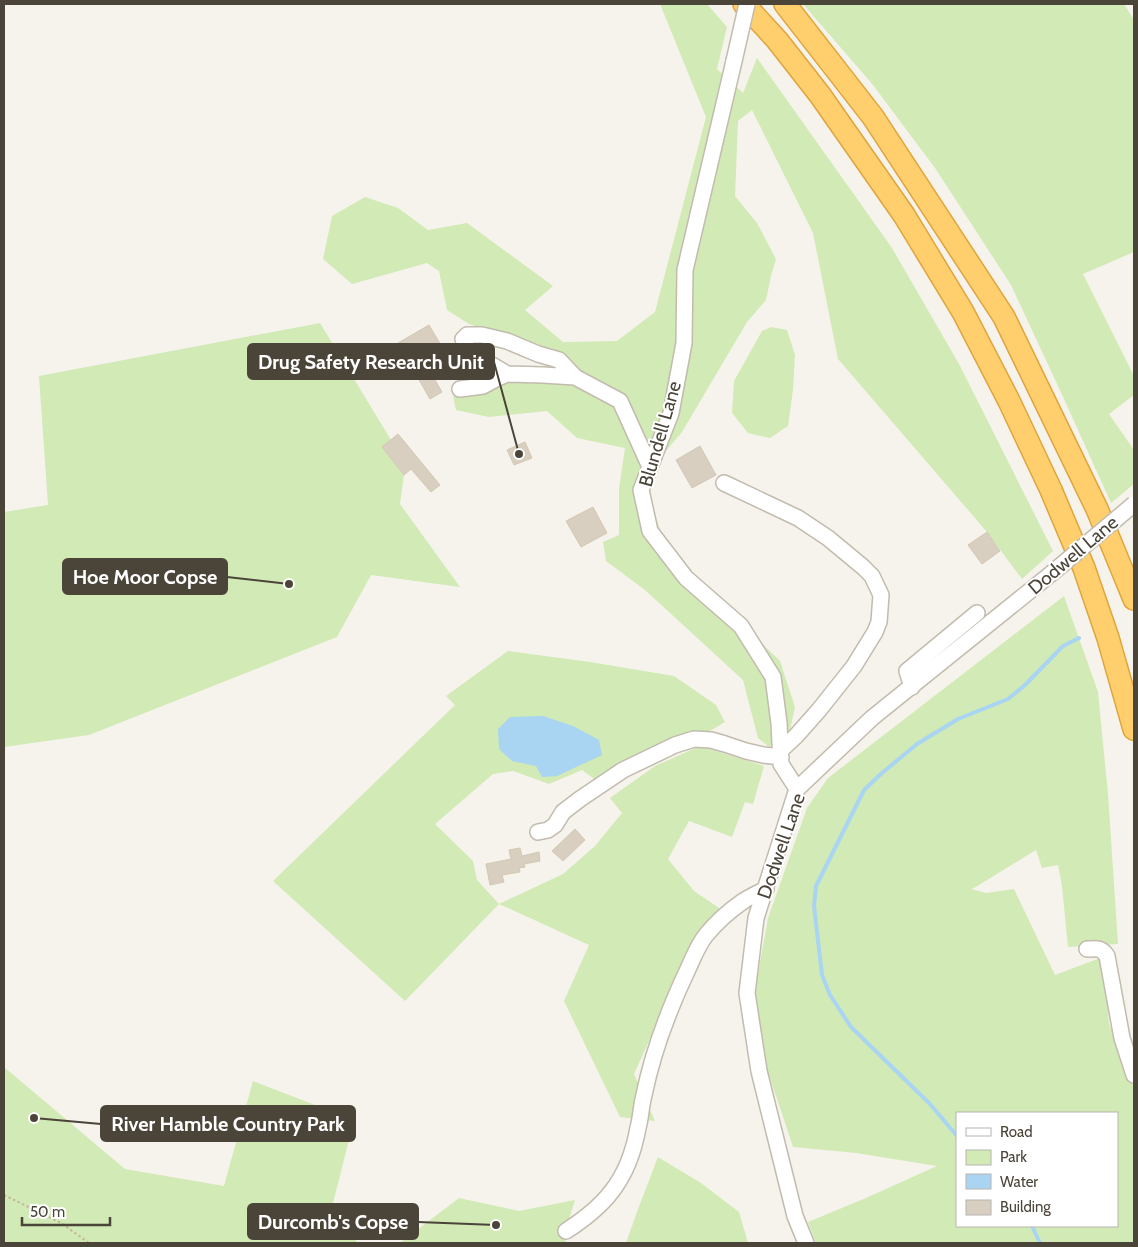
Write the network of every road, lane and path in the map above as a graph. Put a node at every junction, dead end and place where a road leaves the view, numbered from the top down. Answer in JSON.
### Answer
{"nodes":[{"id":1,"x":746,"y":4,"type":"edge"},
{"id":2,"x":785,"y":4,"type":"edge"},
{"id":3,"x":507,"y":374,"type":"junction"},
{"id":4,"x":575,"y":377,"type":"junction"},
{"id":5,"x":460,"y":389,"type":"dead end"},
{"id":6,"x":650,"y":467,"type":"junction"},
{"id":7,"x":724,"y":483,"type":"dead end"},
{"id":8,"x":1134,"y":504,"type":"edge"},
{"id":9,"x":1134,"y":599,"type":"edge"},
{"id":10,"x":977,"y":613,"type":"dead end"},
{"id":11,"x":912,"y":687,"type":"junction"},
{"id":12,"x":1134,"y":729,"type":"edge"},
{"id":13,"x":780,"y":754,"type":"junction"},
{"id":14,"x":797,"y":790,"type":"junction"},
{"id":15,"x":538,"y":832,"type":"dead end"},
{"id":16,"x":766,"y":889,"type":"junction"},
{"id":17,"x":1087,"y":949,"type":"dead end"},
{"id":18,"x":1134,"y":1075,"type":"edge"},
{"id":19,"x":4,"y":1195,"type":"edge"},
{"id":20,"x":566,"y":1232,"type":"dead end"},
{"id":21,"x":89,"y":1243,"type":"edge"},
{"id":22,"x":806,"y":1243,"type":"edge"}],
"edges":[{"from":1,"to":6,"type":"street","name":"Blundell Lane","bridge":true},
{"from":1,"to":12,"type":"highway"},
{"from":2,"to":9,"type":"highway"},
{"from":3,"to":4,"type":"street"},
{"from":3,"to":4,"type":"street"},
{"from":3,"to":5,"type":"street"},
{"from":4,"to":6,"type":"street"},
{"from":6,"to":13,"type":"street","name":"Blundell Lane"},
{"from":7,"to":13,"type":"street"},
{"from":8,"to":11,"type":"street","name":"Dodwell Lane","bridge":true},
{"from":10,"to":11,"type":"street"},
{"from":11,"to":14,"type":"street","name":"Dodwell Lane"},
{"from":13,"to":14,"type":"street","name":"Blundell Lane"},
{"from":13,"to":15,"type":"street"},
{"from":14,"to":16,"type":"street","name":"Dodwell Lane"},
{"from":16,"to":20,"type":"street"},
{"from":16,"to":22,"type":"street","name":"Dodwell Lane"},
{"from":17,"to":18,"type":"street"},
{"from":19,"to":21,"type":"path"}]}
